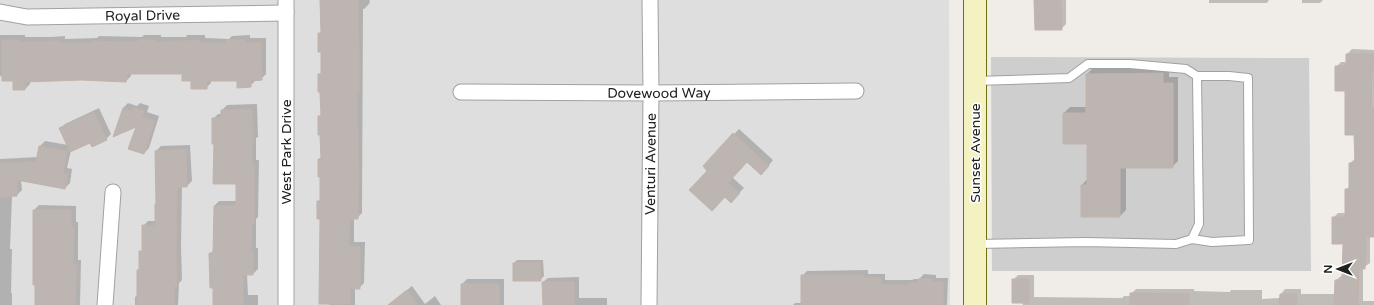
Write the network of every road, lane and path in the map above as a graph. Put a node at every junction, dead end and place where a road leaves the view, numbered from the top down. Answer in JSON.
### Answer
{"nodes":[{"id":1,"x":650,"y":0,"type":"edge"},
{"id":2,"x":975,"y":0,"type":"edge"},
{"id":3,"x":286,"y":6,"type":"edge"},
{"id":4,"x":0,"y":12,"type":"edge"},
{"id":5,"x":1197,"y":76,"type":"junction"},
{"id":6,"x":975,"y":81,"type":"junction"},
{"id":7,"x":856,"y":91,"type":"dead end"},
{"id":8,"x":461,"y":92,"type":"dead end"},
{"id":9,"x":651,"y":93,"type":"junction"},
{"id":10,"x":113,"y":192,"type":"dead end"},
{"id":11,"x":1192,"y":239,"type":"junction"},
{"id":12,"x":975,"y":244,"type":"junction"},
{"id":13,"x":105,"y":305,"type":"edge"},
{"id":14,"x":286,"y":305,"type":"edge"},
{"id":15,"x":649,"y":305,"type":"edge"},
{"id":16,"x":975,"y":305,"type":"edge"}],
"edges":[{"from":1,"to":9,"type":"street","name":"Venturi Avenue"},
{"from":2,"to":6,"type":"main road","name":"Sunset Avenue"},
{"from":3,"to":4,"type":"street","name":"Royal Drive"},
{"from":3,"to":14,"type":"street","name":"West Park Drive"},
{"from":5,"to":6,"type":"lane"},
{"from":5,"to":11,"type":"lane"},
{"from":5,"to":11,"type":"lane"},
{"from":6,"to":12,"type":"main road","name":"Sunset Avenue"},
{"from":7,"to":9,"type":"street","name":"Dovewood Way"},
{"from":8,"to":9,"type":"street","name":"Dovewood Way"},
{"from":9,"to":15,"type":"street","name":"Venturi Avenue"},
{"from":10,"to":13,"type":"street"},
{"from":11,"to":12,"type":"lane"},
{"from":12,"to":16,"type":"main road","name":"Sunset Avenue"}]}
